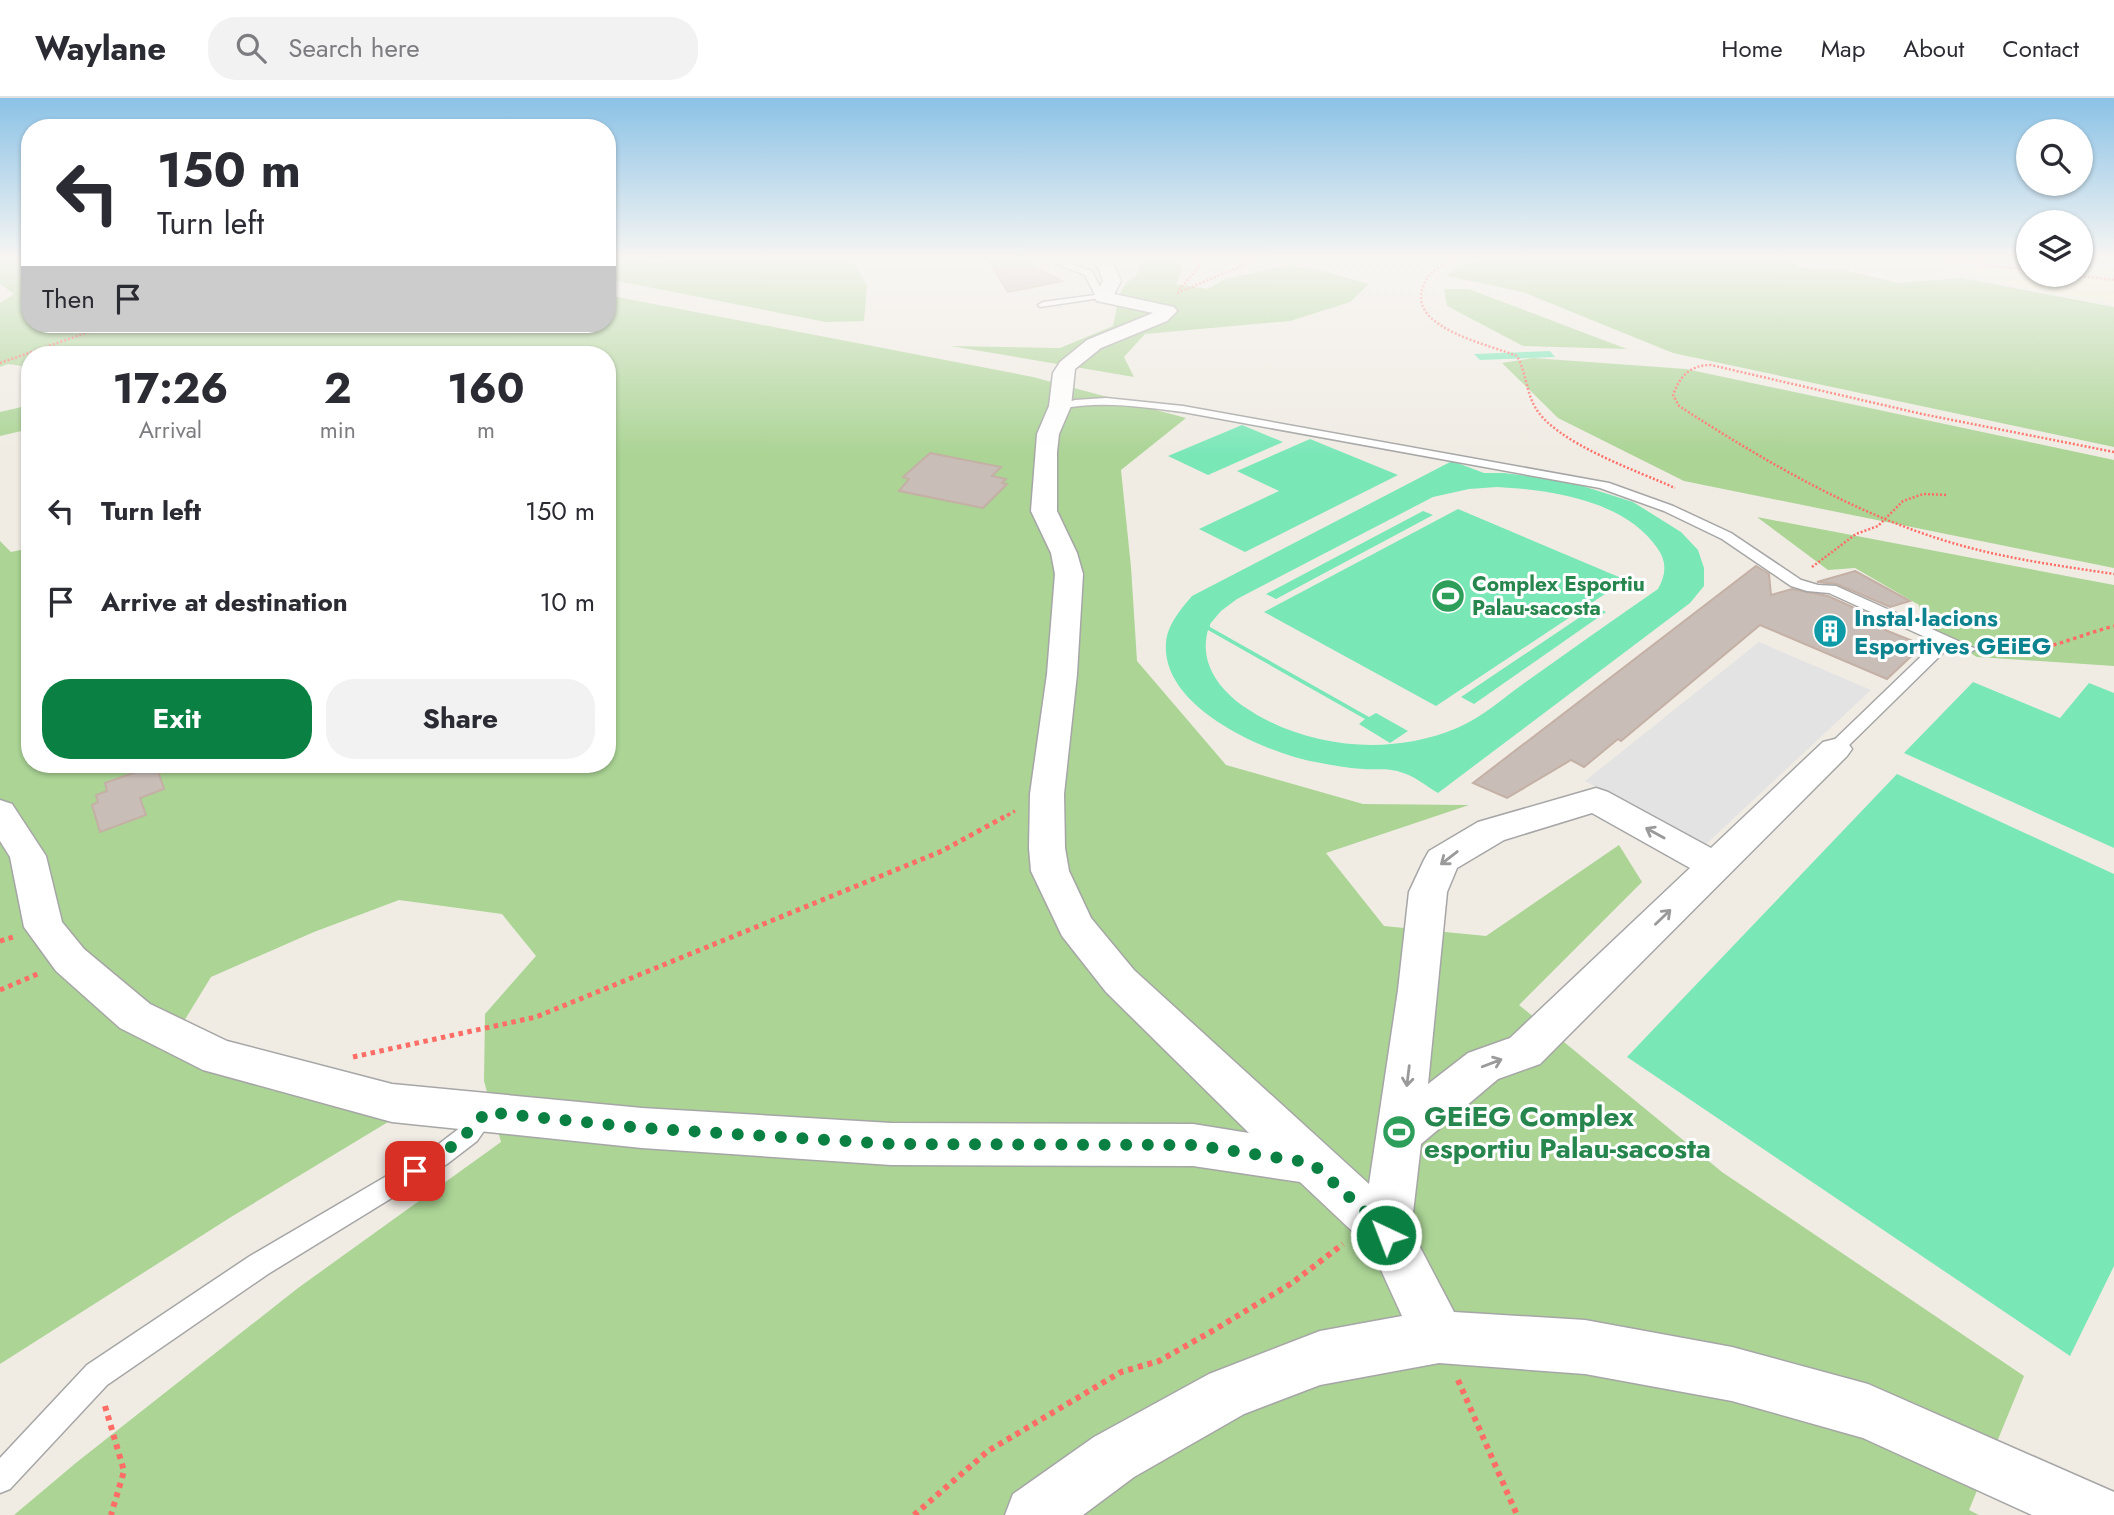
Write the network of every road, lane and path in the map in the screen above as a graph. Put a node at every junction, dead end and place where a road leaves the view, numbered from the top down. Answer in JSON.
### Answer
{"nodes":[{"id":1,"x":1145,"y":323,"type":"edge"},
{"id":2,"x":1432,"y":323,"type":"edge"},
{"id":3,"x":87,"y":333,"type":"edge"},
{"id":4,"x":49,"y":346,"type":"edge"},
{"id":5,"x":21,"y":356,"type":"edge"},
{"id":6,"x":0,"y":363,"type":"edge"},
{"id":7,"x":1060,"y":407,"type":"junction"},
{"id":8,"x":2114,"y":452,"type":"edge"},
{"id":9,"x":1682,"y":491,"type":"dead end"},
{"id":10,"x":1948,"y":495,"type":"dead end"},
{"id":11,"x":2114,"y":575,"type":"edge"},
{"id":12,"x":1832,"y":589,"type":"junction"},
{"id":13,"x":2114,"y":626,"type":"edge"},
{"id":14,"x":1946,"y":641,"type":"junction"},
{"id":15,"x":1969,"y":649,"type":"joint"},
{"id":16,"x":1835,"y":749,"type":"joint"},
{"id":17,"x":1046,"y":794,"type":"junction"},
{"id":18,"x":0,"y":811,"type":"edge"},
{"id":19,"x":1715,"y":866,"type":"junction"},
{"id":20,"x":69,"y":960,"type":"junction"},
{"id":21,"x":0,"y":990,"type":"edge"},
{"id":22,"x":348,"y":1058,"type":"dead end"},
{"id":23,"x":486,"y":1112,"type":"junction"},
{"id":24,"x":1400,"y":1134,"type":"junction"},
{"id":25,"x":1312,"y":1163,"type":"junction"},
{"id":26,"x":1378,"y":1226,"type":"junction"},
{"id":27,"x":1439,"y":1337,"type":"junction"},
{"id":28,"x":97,"y":1375,"type":"junction"},
{"id":29,"x":0,"y":1479,"type":"edge"},
{"id":30,"x":111,"y":1515,"type":"edge"},
{"id":31,"x":914,"y":1515,"type":"edge"},
{"id":32,"x":1034,"y":1515,"type":"edge"},
{"id":33,"x":1517,"y":1515,"type":"edge"},
{"id":34,"x":2098,"y":1515,"type":"edge"}],
"edges":[{"from":1,"to":7,"type":"street"},
{"from":2,"to":9,"type":"path"},
{"from":3,"to":4,"type":"path"},
{"from":5,"to":6,"type":"path"},
{"from":7,"to":12,"type":"lane"},
{"from":7,"to":17,"type":"street"},
{"from":8,"to":11,"type":"path"},
{"from":10,"to":12,"type":"path"},
{"from":12,"to":14,"type":"lane"},
{"from":13,"to":15,"type":"path"},
{"from":14,"to":15,"type":"lane"},
{"from":14,"to":16,"type":"lane"},
{"from":16,"to":19,"type":"street"},
{"from":17,"to":22,"type":"path"},
{"from":17,"to":25,"type":"street"},
{"from":18,"to":20,"type":"street"},
{"from":24,"to":19,"type":"street","one_way":true},
{"from":19,"to":24,"type":"street","one_way":true},
{"from":20,"to":21,"type":"path"},
{"from":20,"to":23,"type":"street"},
{"from":23,"to":25,"type":"street"},
{"from":23,"to":28,"type":"lane"},
{"from":24,"to":26,"type":"street"},
{"from":25,"to":26,"type":"street"},
{"from":26,"to":27,"type":"street"},
{"from":26,"to":31,"type":"path"},
{"from":27,"to":32,"type":"street"},
{"from":27,"to":33,"type":"path"},
{"from":27,"to":34,"type":"street"},
{"from":28,"to":29,"type":"lane"},
{"from":28,"to":30,"type":"path"}]}
